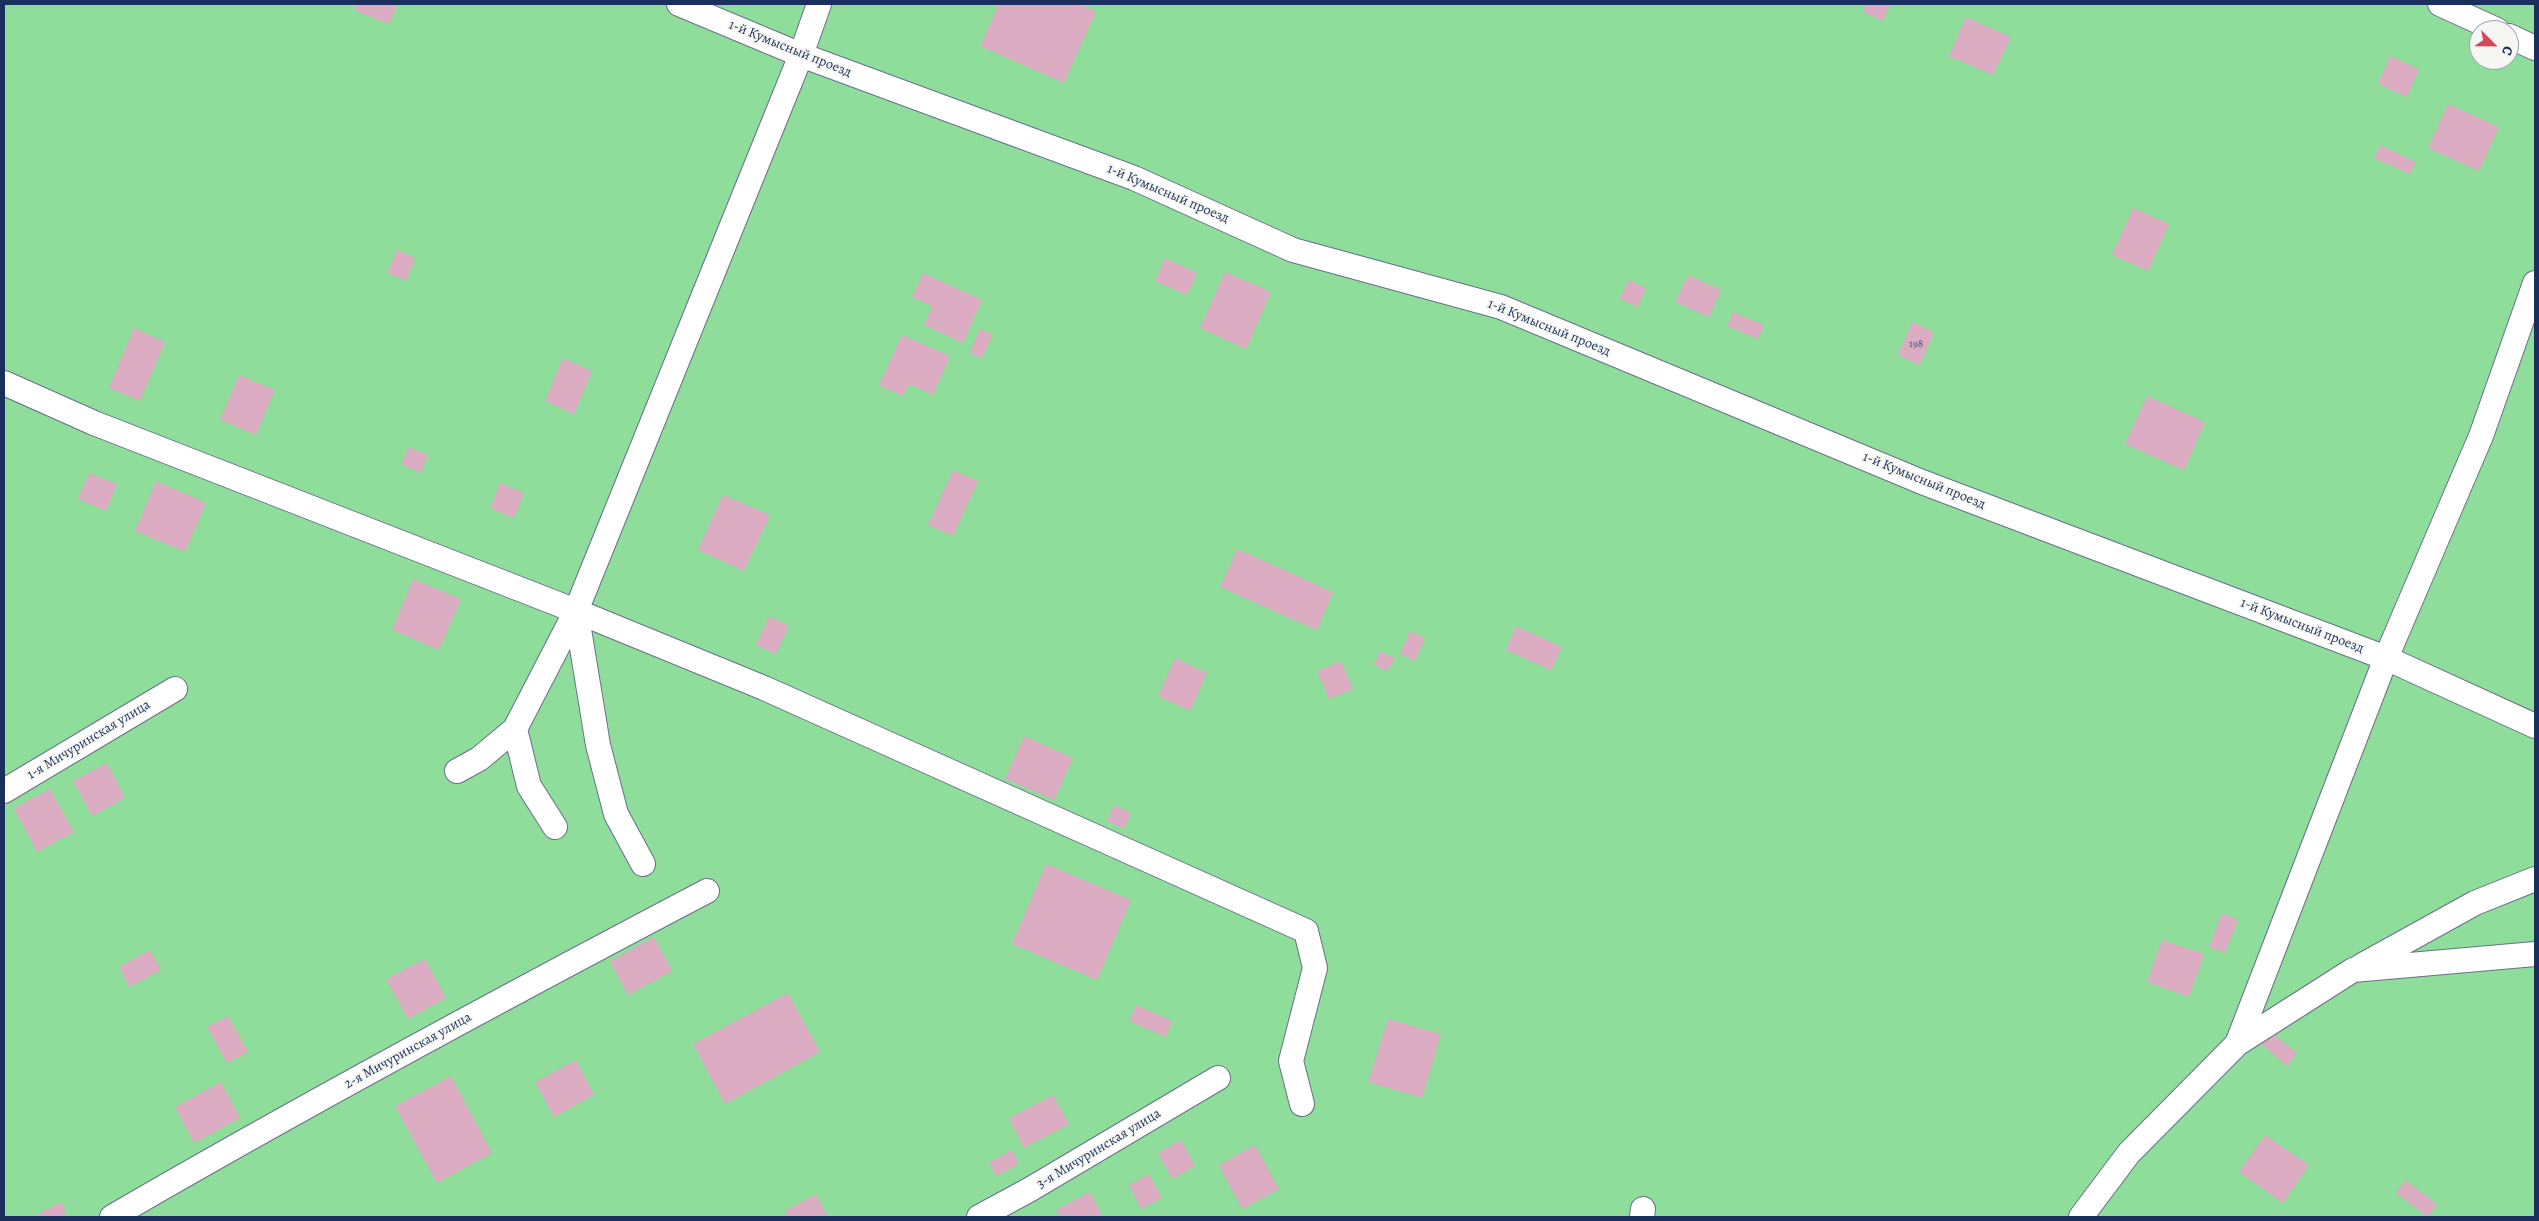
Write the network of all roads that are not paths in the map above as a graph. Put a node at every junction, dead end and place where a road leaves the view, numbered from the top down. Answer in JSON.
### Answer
{"nodes":[{"id":1,"x":680,"y":4,"type":"edge"},
{"id":2,"x":820,"y":4,"type":"edge"},
{"id":3,"x":2440,"y":4,"type":"edge"},
{"id":4,"x":2475,"y":20,"type":"edge"},
{"id":5,"x":2519,"y":41,"type":"edge"},
{"id":6,"x":2535,"y":48,"type":"edge"},
{"id":7,"x":801,"y":55,"type":"junction"},
{"id":8,"x":2535,"y":283,"type":"edge"},
{"id":9,"x":4,"y":383,"type":"edge"},
{"id":10,"x":576,"y":611,"type":"junction"},
{"id":11,"x":2386,"y":658,"type":"junction"},
{"id":12,"x":175,"y":689,"type":"dead end"},
{"id":13,"x":2535,"y":726,"type":"edge"},
{"id":14,"x":515,"y":729,"type":"junction"},
{"id":15,"x":457,"y":771,"type":"dead end"},
{"id":16,"x":4,"y":791,"type":"edge"},
{"id":17,"x":555,"y":827,"type":"dead end"},
{"id":18,"x":642,"y":864,"type":"dead end"},
{"id":19,"x":2535,"y":879,"type":"edge"},
{"id":20,"x":707,"y":891,"type":"dead end"},
{"id":21,"x":2535,"y":954,"type":"edge"},
{"id":22,"x":2353,"y":970,"type":"junction"},
{"id":23,"x":2237,"y":1044,"type":"junction"},
{"id":24,"x":1218,"y":1078,"type":"dead end"},
{"id":25,"x":1302,"y":1104,"type":"dead end"},
{"id":26,"x":112,"y":1217,"type":"edge"},
{"id":27,"x":979,"y":1217,"type":"edge"},
{"id":28,"x":2081,"y":1217,"type":"edge"}],
"edges":[{"from":1,"to":7,"type":"lane","name":"1-й Кумысный проезд"},
{"from":2,"to":7,"type":"lane"},
{"from":3,"to":4,"type":"lane"},
{"from":5,"to":6,"type":"lane"},
{"from":7,"to":10,"type":"lane"},
{"from":7,"to":11,"type":"lane","name":"1-й Кумысный проезд"},
{"from":8,"to":11,"type":"lane"},
{"from":9,"to":10,"type":"lane"},
{"from":10,"to":14,"type":"lane"},
{"from":10,"to":18,"type":"lane"},
{"from":10,"to":25,"type":"lane"},
{"from":11,"to":13,"type":"lane","name":"1-й Кумысный проезд"},
{"from":11,"to":23,"type":"lane"},
{"from":12,"to":16,"type":"lane","name":"1-я Мичуринская улица"},
{"from":14,"to":15,"type":"lane"},
{"from":14,"to":17,"type":"lane"},
{"from":19,"to":22,"type":"lane"},
{"from":20,"to":26,"type":"lane","name":"2-я Мичуринская улица"},
{"from":21,"to":22,"type":"lane"},
{"from":22,"to":23,"type":"lane"},
{"from":23,"to":28,"type":"lane"},
{"from":24,"to":27,"type":"lane","name":"3-я Мичуринская улица"}]}
